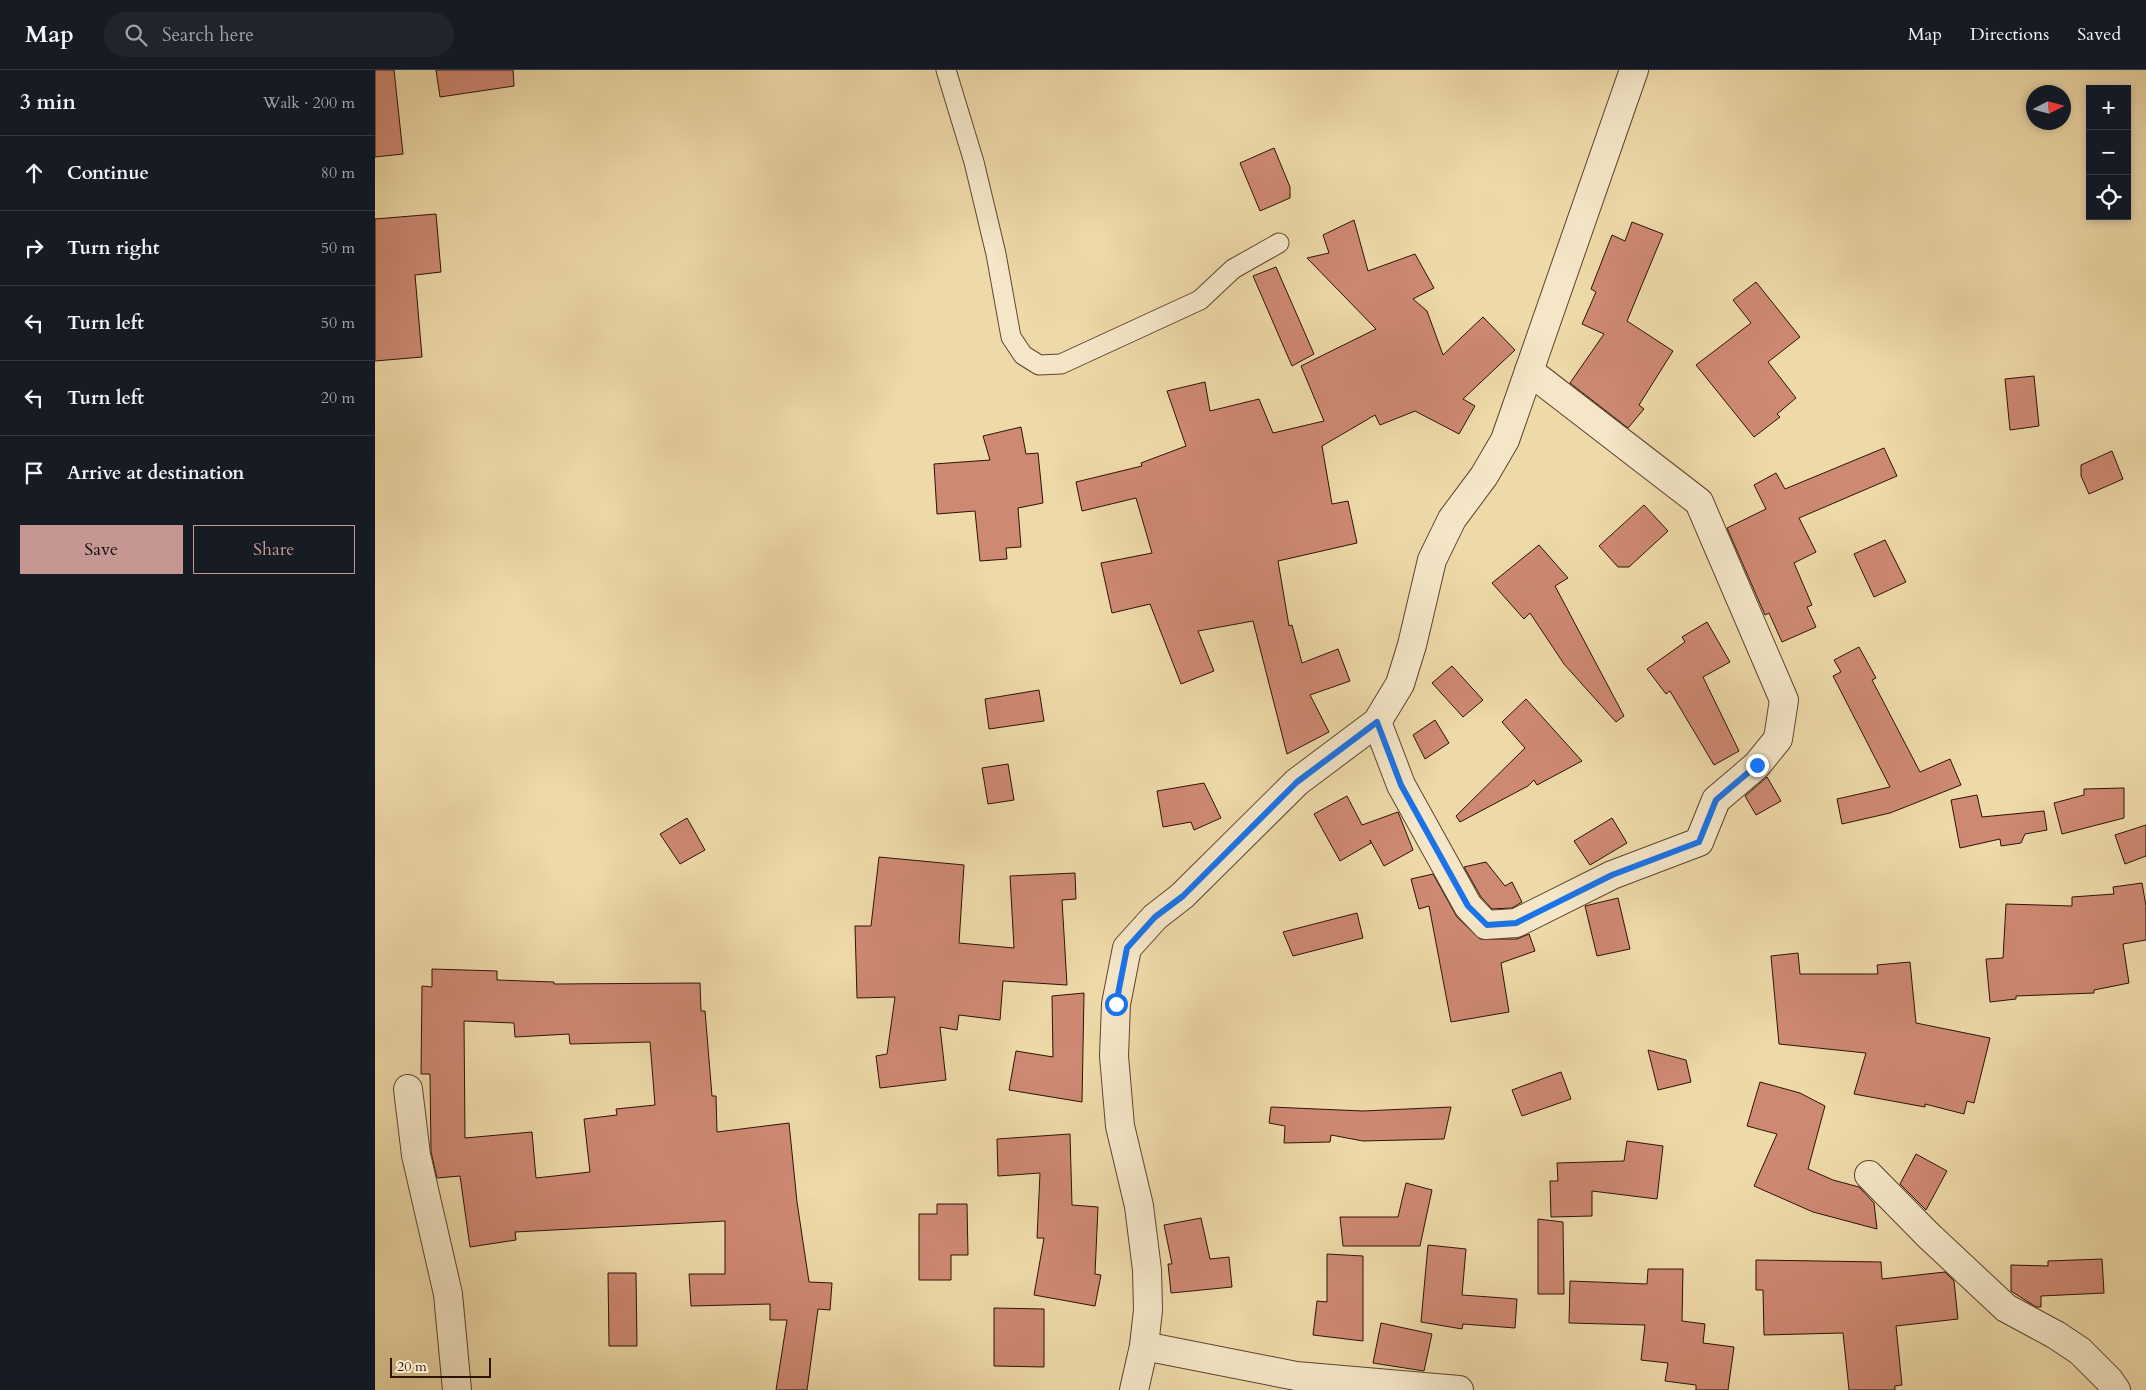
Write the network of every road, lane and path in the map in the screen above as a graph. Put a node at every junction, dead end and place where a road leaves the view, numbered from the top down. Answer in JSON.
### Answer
{"nodes":[{"id":1,"x":945,"y":70,"type":"edge"},
{"id":2,"x":1634,"y":70,"type":"edge"},
{"id":3,"x":1279,"y":243,"type":"dead end"},
{"id":4,"x":1529,"y":371,"type":"junction"},
{"id":5,"x":1377,"y":722,"type":"junction"},
{"id":6,"x":408,"y":1089,"type":"dead end"},
{"id":7,"x":1869,"y":1175,"type":"dead end"},
{"id":8,"x":1144,"y":1346,"type":"junction"},
{"id":9,"x":457,"y":1390,"type":"edge"},
{"id":10,"x":1134,"y":1390,"type":"edge"},
{"id":11,"x":1459,"y":1390,"type":"edge"},
{"id":12,"x":2116,"y":1390,"type":"edge"}],
"edges":[{"from":1,"to":3,"type":"lane"},
{"from":2,"to":4,"type":"street"},
{"from":4,"to":5,"type":"street"},
{"from":4,"to":5,"type":"street"},
{"from":5,"to":8,"type":"street"},
{"from":6,"to":9,"type":"street"},
{"from":7,"to":12,"type":"street"},
{"from":8,"to":10,"type":"street"},
{"from":8,"to":11,"type":"street"}]}
